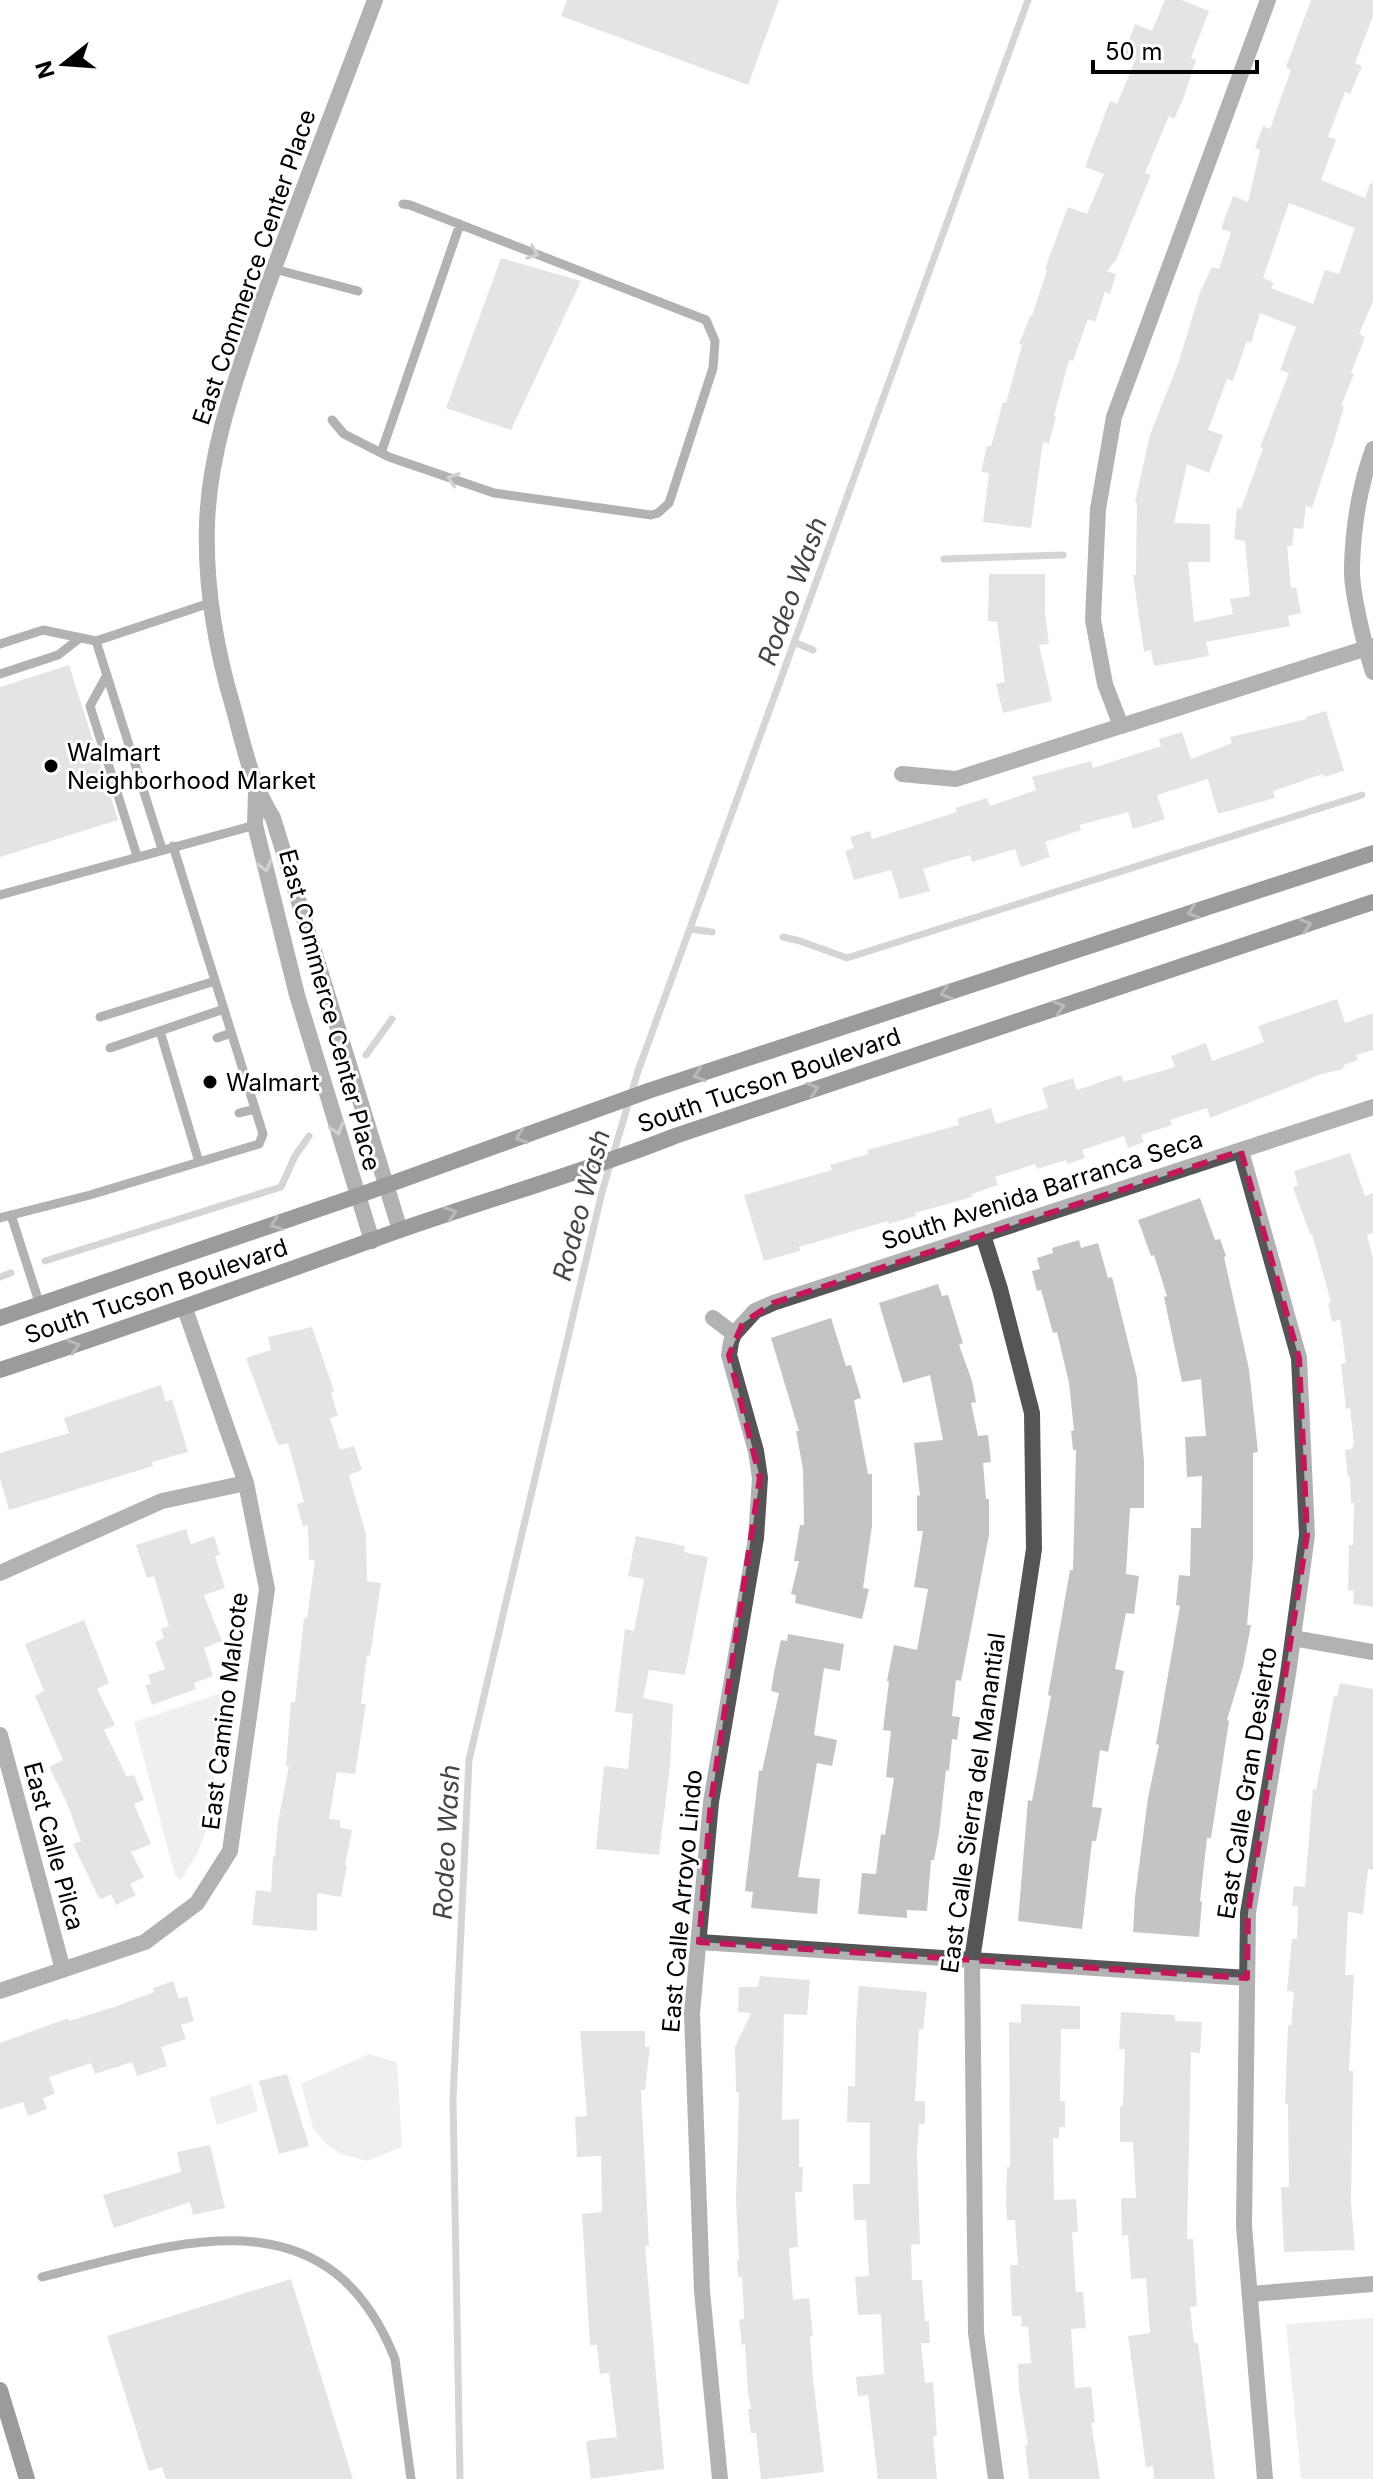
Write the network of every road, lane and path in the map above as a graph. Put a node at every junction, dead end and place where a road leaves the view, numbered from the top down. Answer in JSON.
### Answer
{"nodes":[{"id":1,"x":375,"y":0,"type":"edge"},
{"id":2,"x":1268,"y":0,"type":"edge"},
{"id":3,"x":403,"y":204,"type":"dead end"},
{"id":4,"x":460,"y":224,"type":"junction"},
{"id":5,"x":274,"y":269,"type":"junction"},
{"id":6,"x":358,"y":291,"type":"dead end"},
{"id":7,"x":332,"y":420,"type":"dead end"},
{"id":8,"x":1373,"y":449,"type":"edge"},
{"id":9,"x":381,"y":453,"type":"junction"},
{"id":10,"x":210,"y":603,"type":"junction"},
{"id":11,"x":80,"y":638,"type":"junction"},
{"id":12,"x":96,"y":641,"type":"junction"},
{"id":13,"x":0,"y":644,"type":"edge"},
{"id":14,"x":1369,"y":647,"type":"edge"},
{"id":15,"x":1373,"y":672,"type":"edge"},
{"id":16,"x":0,"y":674,"type":"edge"},
{"id":17,"x":107,"y":675,"type":"junction"},
{"id":18,"x":1121,"y":726,"type":"junction"},
{"id":19,"x":902,"y":774,"type":"dead end"},
{"id":20,"x":256,"y":789,"type":"junction"},
{"id":21,"x":255,"y":825,"type":"junction"},
{"id":22,"x":167,"y":847,"type":"junction"},
{"id":23,"x":1373,"y":853,"type":"edge"},
{"id":24,"x":137,"y":856,"type":"junction"},
{"id":25,"x":0,"y":895,"type":"edge"},
{"id":26,"x":1373,"y":902,"type":"edge"},
{"id":27,"x":215,"y":981,"type":"junction"},
{"id":28,"x":224,"y":1009,"type":"junction"},
{"id":29,"x":100,"y":1017,"type":"dead end"},
{"id":30,"x":160,"y":1031,"type":"junction"},
{"id":31,"x":231,"y":1033,"type":"junction"},
{"id":32,"x":217,"y":1038,"type":"dead end"},
{"id":33,"x":110,"y":1048,"type":"dead end"},
{"id":34,"x":179,"y":1049,"type":"dead end"},
{"id":35,"x":167,"y":1053,"type":"junction"},
{"id":36,"x":247,"y":1082,"type":"junction"},
{"id":37,"x":232,"y":1086,"type":"dead end"},
{"id":38,"x":193,"y":1096,"type":"dead end"},
{"id":39,"x":180,"y":1099,"type":"junction"},
{"id":40,"x":1373,"y":1107,"type":"edge"},
{"id":41,"x":255,"y":1109,"type":"junction"},
{"id":42,"x":239,"y":1113,"type":"dead end"},
{"id":43,"x":201,"y":1123,"type":"dead end"},
{"id":44,"x":188,"y":1127,"type":"junction"},
{"id":45,"x":1241,"y":1151,"type":"junction"},
{"id":46,"x":199,"y":1162,"type":"junction"},
{"id":47,"x":386,"y":1185,"type":"junction"},
{"id":48,"x":357,"y":1196,"type":"junction"},
{"id":49,"x":11,"y":1215,"type":"junction"},
{"id":50,"x":0,"y":1218,"type":"edge"},
{"id":51,"x":400,"y":1230,"type":"junction"},
{"id":52,"x":983,"y":1235,"type":"junction"},
{"id":53,"x":372,"y":1241,"type":"junction"},
{"id":54,"x":40,"y":1305,"type":"junction"},
{"id":55,"x":185,"y":1309,"type":"junction"},
{"id":56,"x":0,"y":1318,"type":"edge"},
{"id":57,"x":713,"y":1318,"type":"dead end"},
{"id":58,"x":734,"y":1334,"type":"junction"},
{"id":59,"x":0,"y":1370,"type":"edge"},
{"id":60,"x":246,"y":1483,"type":"junction"},
{"id":61,"x":0,"y":1573,"type":"edge"},
{"id":62,"x":1293,"y":1638,"type":"junction"},
{"id":63,"x":1373,"y":1652,"type":"edge"},
{"id":64,"x":0,"y":1735,"type":"edge"},
{"id":65,"x":699,"y":1942,"type":"junction"},
{"id":66,"x":972,"y":1960,"type":"junction"},
{"id":67,"x":63,"y":1970,"type":"junction"},
{"id":68,"x":1247,"y":1978,"type":"junction"},
{"id":69,"x":0,"y":1991,"type":"edge"},
{"id":70,"x":42,"y":2277,"type":"dead end"},
{"id":71,"x":1373,"y":2284,"type":"edge"},
{"id":72,"x":1250,"y":2294,"type":"junction"},
{"id":73,"x":0,"y":2390,"type":"edge"},
{"id":74,"x":27,"y":2479,"type":"edge"},
{"id":75,"x":411,"y":2479,"type":"edge"},
{"id":76,"x":720,"y":2479,"type":"edge"},
{"id":77,"x":996,"y":2479,"type":"edge"},
{"id":78,"x":1265,"y":2479,"type":"edge"}],
"edges":[{"from":1,"to":5,"type":"street","name":"East Commerce Center Place"},
{"from":2,"to":18,"type":"street"},
{"from":3,"to":4,"type":"lane"},
{"from":4,"to":9,"type":"lane"},
{"from":4,"to":9,"type":"lane","one_way":true},
{"from":5,"to":6,"type":"lane"},
{"from":5,"to":10,"type":"street","name":"East Commerce Center Place"},
{"from":7,"to":9,"type":"lane"},
{"from":8,"to":14,"type":"street"},
{"from":10,"to":12,"type":"lane"},
{"from":10,"to":20,"type":"street","name":"East Commerce Center Place"},
{"from":11,"to":12,"type":"lane"},
{"from":11,"to":13,"type":"lane"},
{"from":11,"to":16,"type":"lane"},
{"from":12,"to":17,"type":"lane"},
{"from":14,"to":15,"type":"street"},
{"from":14,"to":18,"type":"street"},
{"from":17,"to":22,"type":"lane"},
{"from":17,"to":24,"type":"lane"},
{"from":18,"to":19,"type":"street"},
{"from":20,"to":21,"type":"street","name":"East Commerce Center Place"},
{"from":20,"to":47,"type":"street","name":"East Commerce Center Place"},
{"from":21,"to":22,"type":"lane"},
{"from":21,"to":48,"type":"street","name":"East Commerce Center Place","one_way":true},
{"from":22,"to":24,"type":"lane"},
{"from":22,"to":27,"type":"lane"},
{"from":23,"to":47,"type":"main road","name":"South Tucson Boulevard","one_way":true},
{"from":24,"to":25,"type":"lane"},
{"from":51,"to":26,"type":"main road","name":"South Tucson Boulevard","one_way":true},
{"from":27,"to":28,"type":"lane"},
{"from":27,"to":29,"type":"lane"},
{"from":28,"to":30,"type":"lane"},
{"from":28,"to":31,"type":"lane"},
{"from":30,"to":33,"type":"lane"},
{"from":30,"to":35,"type":"lane"},
{"from":31,"to":32,"type":"lane"},
{"from":31,"to":36,"type":"lane"},
{"from":34,"to":35,"type":"lane"},
{"from":35,"to":39,"type":"lane"},
{"from":36,"to":37,"type":"lane"},
{"from":36,"to":41,"type":"lane"},
{"from":38,"to":39,"type":"lane"},
{"from":39,"to":44,"type":"lane"},
{"from":40,"to":45,"type":"street","name":"South Avenida Barranca Seca"},
{"from":41,"to":42,"type":"lane"},
{"from":41,"to":46,"type":"lane"},
{"from":43,"to":44,"type":"lane"},
{"from":44,"to":46,"type":"lane"},
{"from":45,"to":52,"type":"street","name":"South Avenida Barranca Seca"},
{"from":45,"to":62,"type":"street","name":"East Calle Gran Desierto"},
{"from":46,"to":49,"type":"lane"},
{"from":47,"to":48,"type":"main road","name":"South Tucson Boulevard"},
{"from":47,"to":51,"type":"street","name":"East Commerce Center Place"},
{"from":48,"to":53,"type":"street","name":"East Commerce Center Place"},
{"from":48,"to":54,"type":"main road","name":"South Tucson Boulevard","one_way":true},
{"from":49,"to":50,"type":"lane"},
{"from":49,"to":54,"type":"lane"},
{"from":51,"to":53,"type":"main road","name":"South Tucson Boulevard"},
{"from":52,"to":58,"type":"street","name":"South Avenida Barranca Seca"},
{"from":52,"to":66,"type":"street","name":"East Calle Sierra del Manantial"},
{"from":53,"to":55,"type":"main road","name":"South Tucson Boulevard"},
{"from":54,"to":56,"type":"main road","name":"South Tucson Boulevard"},
{"from":59,"to":55,"type":"main road","name":"South Tucson Boulevard","one_way":true},
{"from":55,"to":60,"type":"street","name":"East Camino Malcote"},
{"from":57,"to":58,"type":"street"},
{"from":58,"to":65,"type":"street","name":"East Calle Arroyo Lindo"},
{"from":60,"to":61,"type":"street"},
{"from":60,"to":67,"type":"street","name":"East Camino Malcote"},
{"from":62,"to":63,"type":"street"},
{"from":62,"to":68,"type":"street","name":"East Calle Gran Desierto"},
{"from":64,"to":67,"type":"street","name":"East Calle Pilca"},
{"from":65,"to":66,"type":"street"},
{"from":65,"to":76,"type":"street","name":"East Calle Arroyo Lindo"},
{"from":66,"to":68,"type":"street"},
{"from":66,"to":77,"type":"street","name":"East Calle Sierra del Manantial"},
{"from":67,"to":69,"type":"street","name":"East Camino Malcote"},
{"from":68,"to":72,"type":"street","name":"East Calle Gran Desierto"},
{"from":70,"to":75,"type":"lane"},
{"from":71,"to":72,"type":"street"},
{"from":72,"to":78,"type":"street","name":"East Calle Gran Desierto"},
{"from":73,"to":74,"type":"main road"}]}
